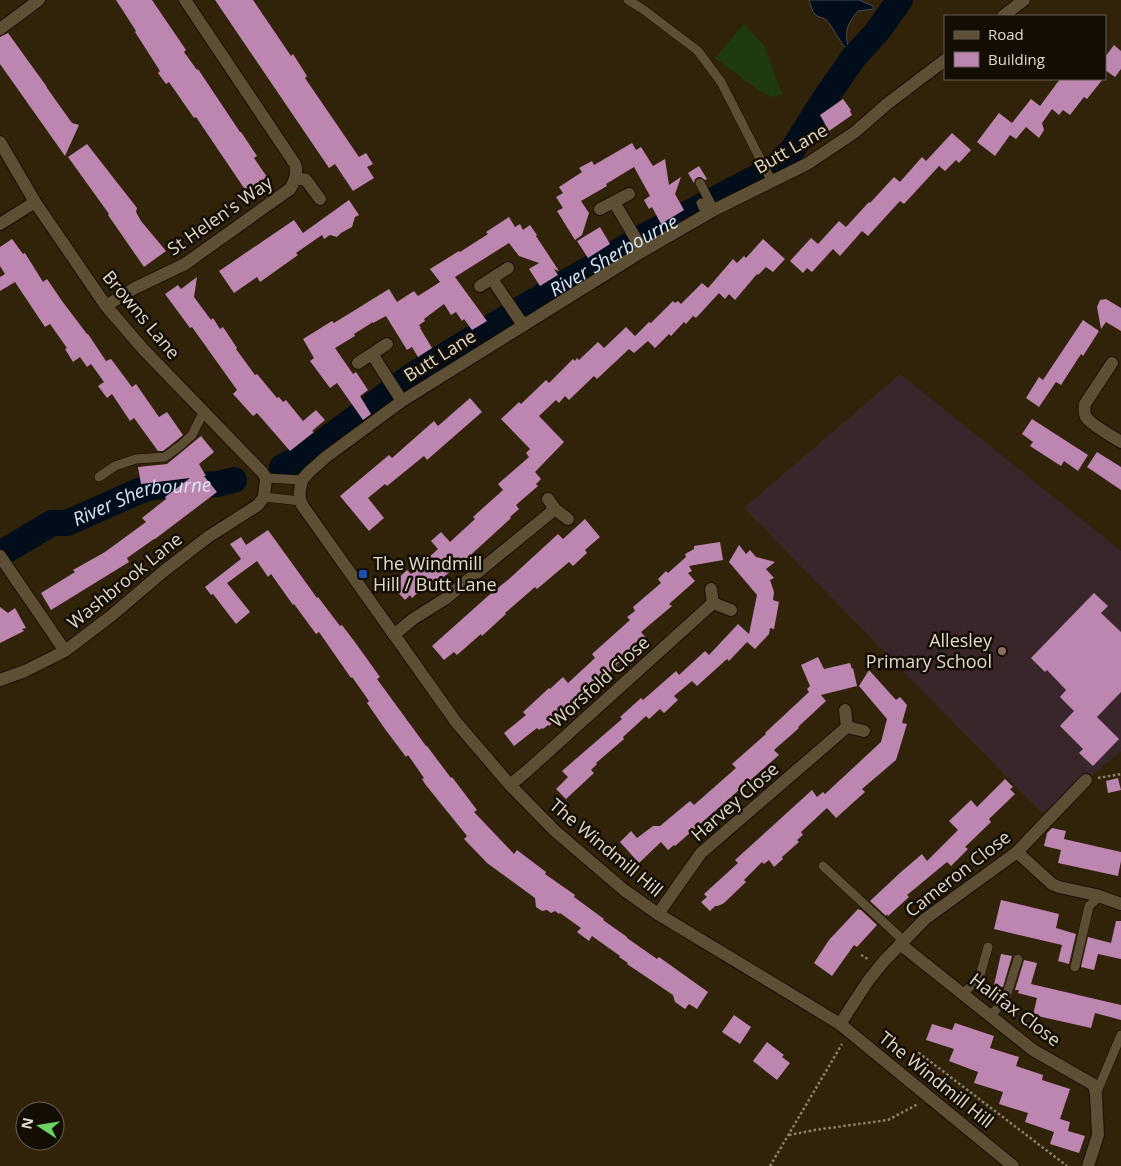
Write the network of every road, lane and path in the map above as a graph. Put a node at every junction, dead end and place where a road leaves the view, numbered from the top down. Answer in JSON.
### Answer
{"nodes":[{"id":1,"x":40,"y":0,"type":"edge"},
{"id":2,"x":185,"y":0,"type":"edge"},
{"id":3,"x":628,"y":0,"type":"edge"},
{"id":4,"x":1024,"y":0,"type":"edge"},
{"id":5,"x":1004,"y":15,"type":"edge"},
{"id":6,"x":0,"y":29,"type":"edge"},
{"id":7,"x":944,"y":61,"type":"edge"},
{"id":8,"x":0,"y":142,"type":"edge"},
{"id":9,"x":768,"y":175,"type":"junction"},
{"id":10,"x":296,"y":178,"type":"junction"},
{"id":11,"x":700,"y":183,"type":"dead end"},
{"id":12,"x":629,"y":194,"type":"dead end"},
{"id":13,"x":320,"y":199,"type":"dead end"},
{"id":14,"x":35,"y":202,"type":"junction"},
{"id":15,"x":614,"y":202,"type":"junction"},
{"id":16,"x":707,"y":206,"type":"junction"},
{"id":17,"x":600,"y":209,"type":"dead end"},
{"id":18,"x":0,"y":224,"type":"edge"},
{"id":19,"x":639,"y":243,"type":"junction"},
{"id":20,"x":508,"y":268,"type":"dead end"},
{"id":21,"x":492,"y":279,"type":"junction"},
{"id":22,"x":480,"y":286,"type":"dead end"},
{"id":23,"x":106,"y":306,"type":"junction"},
{"id":24,"x":517,"y":316,"type":"junction"},
{"id":25,"x":387,"y":344,"type":"dead end"},
{"id":26,"x":372,"y":354,"type":"junction"},
{"id":27,"x":358,"y":362,"type":"dead end"},
{"id":28,"x":1112,"y":363,"type":"dead end"},
{"id":29,"x":400,"y":398,"type":"junction"},
{"id":30,"x":204,"y":411,"type":"junction"},
{"id":31,"x":1121,"y":442,"type":"edge"},
{"id":32,"x":99,"y":477,"type":"dead end"},
{"id":33,"x":266,"y":478,"type":"junction"},
{"id":34,"x":302,"y":480,"type":"junction"},
{"id":35,"x":264,"y":496,"type":"junction"},
{"id":36,"x":300,"y":501,"type":"junction"},
{"id":37,"x":568,"y":519,"type":"dead end"},
{"id":38,"x":2,"y":559,"type":"edge"},
{"id":39,"x":711,"y":589,"type":"dead end"},
{"id":40,"x":713,"y":604,"type":"junction"},
{"id":41,"x":731,"y":610,"type":"dead end"},
{"id":42,"x":394,"y":635,"type":"junction"},
{"id":43,"x":64,"y":651,"type":"junction"},
{"id":44,"x":0,"y":680,"type":"edge"},
{"id":45,"x":845,"y":710,"type":"dead end"},
{"id":46,"x":848,"y":727,"type":"junction"},
{"id":47,"x":864,"y":731,"type":"dead end"},
{"id":48,"x":1121,"y":774,"type":"edge"},
{"id":49,"x":1086,"y":780,"type":"joint"},
{"id":50,"x":510,"y":785,"type":"junction"},
{"id":51,"x":1017,"y":852,"type":"junction"},
{"id":52,"x":823,"y":866,"type":"dead end"},
{"id":53,"x":1099,"y":897,"type":"junction"},
{"id":54,"x":1121,"y":904,"type":"edge"},
{"id":55,"x":658,"y":914,"type":"junction"},
{"id":56,"x":902,"y":942,"type":"junction"},
{"id":57,"x":988,"y":947,"type":"dead end"},
{"id":58,"x":1018,"y":959,"type":"dead end"},
{"id":59,"x":1076,"y":967,"type":"dead end"},
{"id":60,"x":962,"y":994,"type":"junction"},
{"id":61,"x":990,"y":1016,"type":"junction"},
{"id":62,"x":845,"y":1028,"type":"junction"},
{"id":63,"x":1121,"y":1035,"type":"edge"},
{"id":64,"x":902,"y":1074,"type":"junction"},
{"id":65,"x":1096,"y":1095,"type":"junction"},
{"id":66,"x":918,"y":1104,"type":"dead end"},
{"id":67,"x":789,"y":1135,"type":"junction"},
{"id":68,"x":770,"y":1166,"type":"edge"},
{"id":69,"x":1013,"y":1166,"type":"edge"},
{"id":70,"x":1067,"y":1166,"type":"edge"},
{"id":71,"x":1088,"y":1166,"type":"edge"}],
"edges":[{"from":1,"to":6,"type":"street"},
{"from":2,"to":10,"type":"street","name":"St Helen's Way"},
{"from":3,"to":9,"type":"lane"},
{"from":4,"to":5,"type":"street"},
{"from":7,"to":9,"type":"street","name":"Butt Lane"},
{"from":8,"to":14,"type":"street","name":"Browns Lane"},
{"from":9,"to":16,"type":"street","name":"Butt Lane"},
{"from":10,"to":13,"type":"street","name":"St Helen's Way"},
{"from":10,"to":23,"type":"street","name":"St Helen's Way"},
{"from":11,"to":16,"type":"lane"},
{"from":12,"to":15,"type":"street"},
{"from":14,"to":18,"type":"street"},
{"from":14,"to":23,"type":"street","name":"Browns Lane"},
{"from":15,"to":17,"type":"street"},
{"from":15,"to":19,"type":"street"},
{"from":16,"to":19,"type":"street","name":"Butt Lane"},
{"from":19,"to":24,"type":"street","name":"Butt Lane"},
{"from":20,"to":21,"type":"street"},
{"from":21,"to":22,"type":"street"},
{"from":21,"to":24,"type":"street"},
{"from":23,"to":30,"type":"street","name":"Browns Lane"},
{"from":24,"to":29,"type":"street","name":"Butt Lane"},
{"from":25,"to":26,"type":"street"},
{"from":26,"to":27,"type":"street"},
{"from":26,"to":29,"type":"street","name":"Butt Lane"},
{"from":28,"to":31,"type":"street"},
{"from":29,"to":34,"type":"street","name":"Butt Lane"},
{"from":30,"to":32,"type":"lane"},
{"from":30,"to":33,"type":"street","name":"Browns Lane"},
{"from":33,"to":34,"type":"lane"},
{"from":33,"to":35,"type":"street"},
{"from":34,"to":36,"type":"street"},
{"from":35,"to":36,"type":"lane"},
{"from":35,"to":43,"type":"street","name":"Washbrook Lane"},
{"from":36,"to":42,"type":"street","name":"The Windmill Hill"},
{"from":37,"to":42,"type":"street"},
{"from":38,"to":43,"type":"street"},
{"from":39,"to":40,"type":"street"},
{"from":40,"to":41,"type":"street"},
{"from":40,"to":50,"type":"street","name":"Worsfold Close"},
{"from":42,"to":50,"type":"street","name":"The Windmill Hill"},
{"from":43,"to":44,"type":"street","name":"Washbrook Lane"},
{"from":45,"to":46,"type":"street"},
{"from":46,"to":47,"type":"street"},
{"from":46,"to":55,"type":"street","name":"Harvey Close"},
{"from":48,"to":49,"type":"path"},
{"from":49,"to":51,"type":"street","name":"Cameron Close"},
{"from":50,"to":55,"type":"street","name":"The Windmill Hill"},
{"from":51,"to":53,"type":"street"},
{"from":51,"to":56,"type":"street","name":"Cameron Close"},
{"from":52,"to":56,"type":"lane"},
{"from":53,"to":54,"type":"street"},
{"from":53,"to":59,"type":"lane"},
{"from":55,"to":62,"type":"street","name":"The Windmill Hill"},
{"from":56,"to":60,"type":"street","name":"Halifax Close"},
{"from":56,"to":62,"type":"street","name":"Cameron Close"},
{"from":57,"to":60,"type":"lane"},
{"from":58,"to":61,"type":"lane"},
{"from":60,"to":61,"type":"street","name":"Halifax Close"},
{"from":61,"to":65,"type":"street","name":"Halifax Close"},
{"from":62,"to":64,"type":"street","name":"The Windmill Hill"},
{"from":62,"to":67,"type":"path"},
{"from":63,"to":65,"type":"lane"},
{"from":64,"to":69,"type":"street","name":"The Windmill Hill"},
{"from":64,"to":70,"type":"path"},
{"from":65,"to":71,"type":"street"},
{"from":66,"to":67,"type":"path"},
{"from":67,"to":68,"type":"path"}]}
